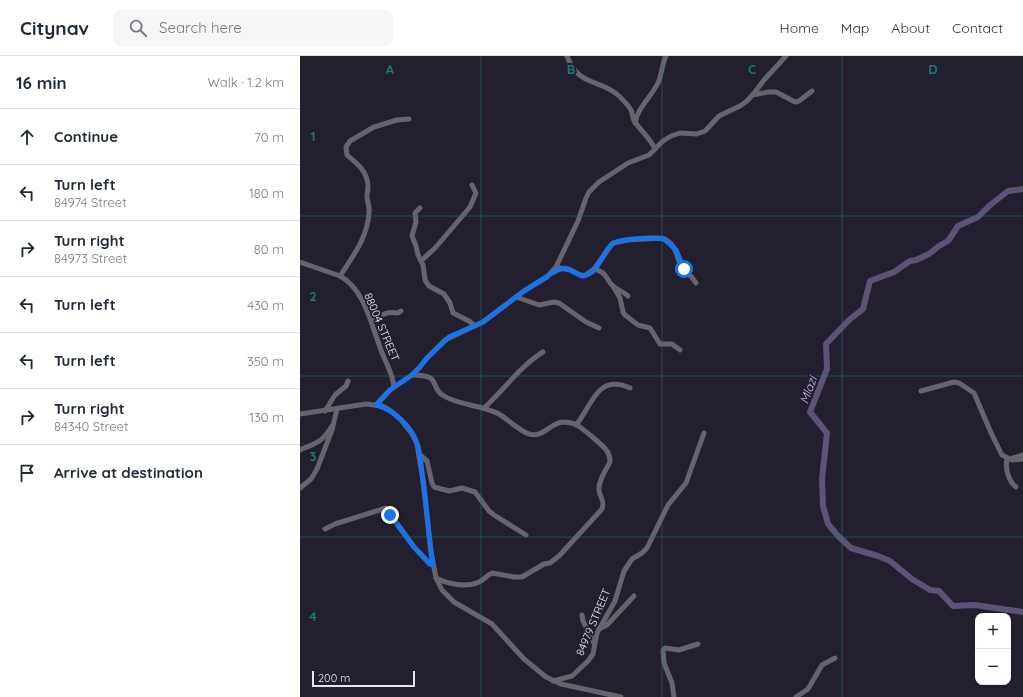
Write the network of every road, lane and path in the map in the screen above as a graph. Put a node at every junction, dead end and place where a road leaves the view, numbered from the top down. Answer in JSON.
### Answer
{"nodes":[{"id":1,"x":567,"y":56,"type":"edge"},
{"id":2,"x":666,"y":56,"type":"edge"},
{"id":3,"x":786,"y":56,"type":"edge"},
{"id":4,"x":812,"y":91,"type":"dead end"},
{"id":5,"x":753,"y":95,"type":"junction"},
{"id":6,"x":409,"y":119,"type":"dead end"},
{"id":7,"x":635,"y":123,"type":"junction"},
{"id":8,"x":655,"y":149,"type":"junction"},
{"id":9,"x":472,"y":185,"type":"dead end"},
{"id":10,"x":420,"y":208,"type":"dead end"},
{"id":11,"x":421,"y":261,"type":"junction"},
{"id":12,"x":300,"y":262,"type":"edge"},
{"id":13,"x":594,"y":269,"type":"junction"},
{"id":14,"x":551,"y":273,"type":"junction"},
{"id":15,"x":340,"y":276,"type":"junction"},
{"id":16,"x":696,"y":283,"type":"dead end"},
{"id":17,"x":613,"y":286,"type":"junction"},
{"id":18,"x":628,"y":296,"type":"dead end"},
{"id":19,"x":516,"y":297,"type":"junction"},
{"id":20,"x":401,"y":310,"type":"dead end"},
{"id":21,"x":372,"y":322,"type":"junction"},
{"id":22,"x":475,"y":326,"type":"junction"},
{"id":23,"x":599,"y":328,"type":"dead end"},
{"id":24,"x":680,"y":350,"type":"dead end"},
{"id":25,"x":543,"y":352,"type":"dead end"},
{"id":26,"x":412,"y":375,"type":"junction"},
{"id":27,"x":348,"y":381,"type":"dead end"},
{"id":28,"x":394,"y":387,"type":"junction"},
{"id":29,"x":630,"y":388,"type":"dead end"},
{"id":30,"x":921,"y":391,"type":"dead end"},
{"id":31,"x":376,"y":405,"type":"junction"},
{"id":32,"x":484,"y":408,"type":"junction"},
{"id":33,"x":337,"y":409,"type":"junction"},
{"id":34,"x":325,"y":411,"type":"junction"},
{"id":35,"x":300,"y":414,"type":"edge"},
{"id":36,"x":335,"y":420,"type":"junction"},
{"id":37,"x":576,"y":425,"type":"junction"},
{"id":38,"x":704,"y":433,"type":"dead end"},
{"id":39,"x":300,"y":450,"type":"edge"},
{"id":40,"x":419,"y":454,"type":"junction"},
{"id":41,"x":1023,"y":455,"type":"edge"},
{"id":42,"x":1009,"y":459,"type":"junction"},
{"id":43,"x":1023,"y":459,"type":"edge"},
{"id":44,"x":1016,"y":487,"type":"dead end"},
{"id":45,"x":300,"y":488,"type":"edge"},
{"id":46,"x":325,"y":529,"type":"dead end"},
{"id":47,"x":526,"y":535,"type":"dead end"},
{"id":48,"x":433,"y":565,"type":"junction"},
{"id":49,"x":436,"y":578,"type":"junction"},
{"id":50,"x":634,"y":596,"type":"dead end"},
{"id":51,"x":582,"y":615,"type":"dead end"},
{"id":52,"x":599,"y":629,"type":"junction"},
{"id":53,"x":594,"y":643,"type":"junction"},
{"id":54,"x":698,"y":644,"type":"dead end"},
{"id":55,"x":835,"y":658,"type":"dead end"},
{"id":56,"x":553,"y":681,"type":"junction"},
{"id":57,"x":621,"y":697,"type":"edge"},
{"id":58,"x":674,"y":697,"type":"edge"},
{"id":59,"x":796,"y":697,"type":"edge"}],
"edges":[{"from":1,"to":7,"type":"street"},
{"from":2,"to":7,"type":"street"},
{"from":3,"to":5,"type":"street"},
{"from":4,"to":5,"type":"street"},
{"from":5,"to":8,"type":"street"},
{"from":6,"to":15,"type":"street"},
{"from":7,"to":8,"type":"street"},
{"from":8,"to":14,"type":"street"},
{"from":9,"to":11,"type":"street"},
{"from":10,"to":11,"type":"street"},
{"from":11,"to":22,"type":"street"},
{"from":12,"to":15,"type":"street","name":"88004 STREET"},
{"from":13,"to":14,"type":"street"},
{"from":13,"to":16,"type":"street"},
{"from":13,"to":17,"type":"street"},
{"from":14,"to":19,"type":"street"},
{"from":15,"to":21,"type":"street","name":"88004 STREET"},
{"from":17,"to":18,"type":"street"},
{"from":17,"to":24,"type":"street"},
{"from":19,"to":22,"type":"street"},
{"from":19,"to":23,"type":"street"},
{"from":20,"to":21,"type":"street"},
{"from":21,"to":28,"type":"street","name":"88004 STREET"},
{"from":22,"to":26,"type":"street"},
{"from":25,"to":32,"type":"street"},
{"from":26,"to":28,"type":"street"},
{"from":26,"to":32,"type":"street"},
{"from":27,"to":34,"type":"street"},
{"from":28,"to":31,"type":"street"},
{"from":29,"to":37,"type":"street"},
{"from":30,"to":42,"type":"street"},
{"from":31,"to":33,"type":"street"},
{"from":31,"to":40,"type":"street"},
{"from":32,"to":37,"type":"street"},
{"from":33,"to":34,"type":"street"},
{"from":33,"to":36,"type":"street"},
{"from":34,"to":35,"type":"street"},
{"from":36,"to":39,"type":"street"},
{"from":36,"to":45,"type":"street"},
{"from":37,"to":49,"type":"street"},
{"from":38,"to":52,"type":"street","name":"84979 STREET"},
{"from":40,"to":47,"type":"street"},
{"from":40,"to":48,"type":"street"},
{"from":41,"to":42,"type":"street"},
{"from":42,"to":43,"type":"street"},
{"from":42,"to":44,"type":"street"},
{"from":46,"to":48,"type":"street"},
{"from":48,"to":49,"type":"street"},
{"from":49,"to":56,"type":"street"},
{"from":50,"to":52,"type":"street"},
{"from":51,"to":53,"type":"street"},
{"from":52,"to":53,"type":"street","name":"84979 STREET"},
{"from":53,"to":56,"type":"street","name":"84979 STREET"},
{"from":54,"to":58,"type":"street"},
{"from":55,"to":59,"type":"street"},
{"from":56,"to":57,"type":"street"}]}
